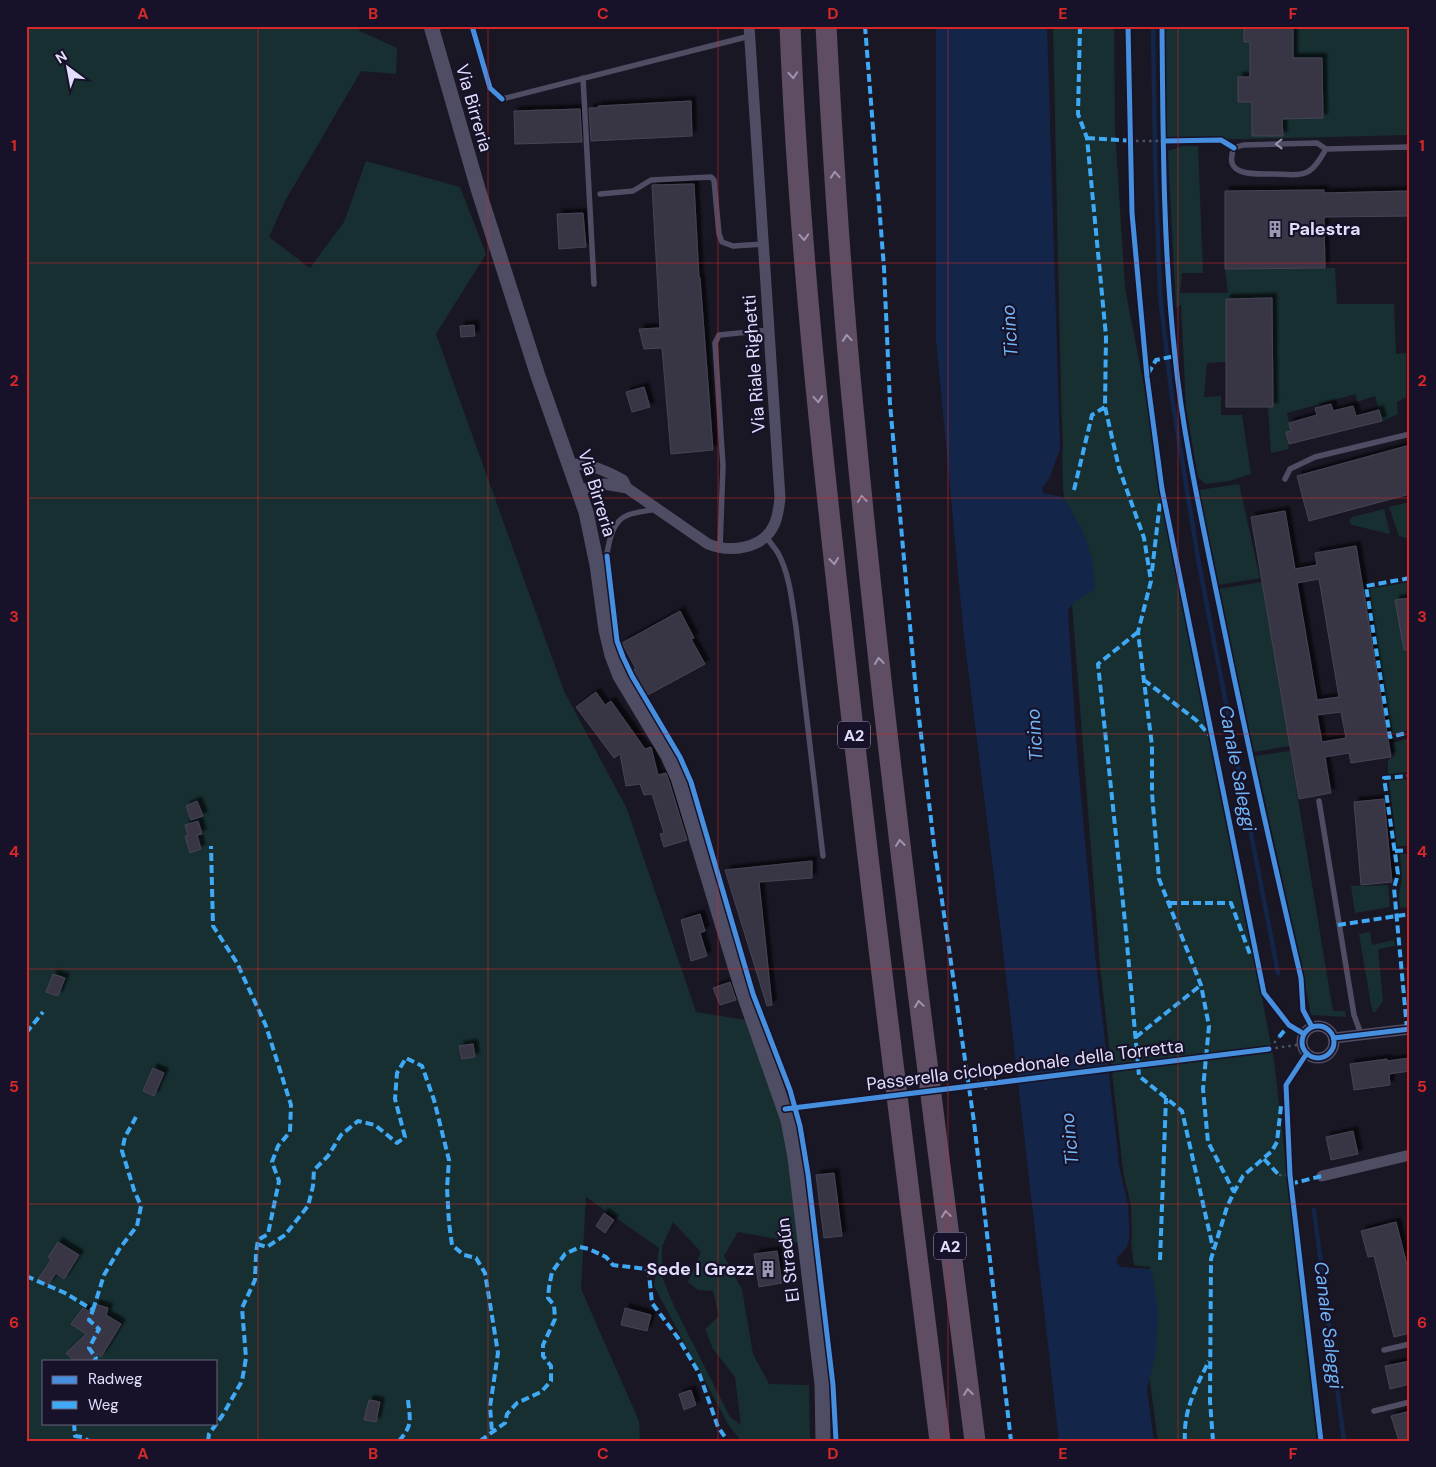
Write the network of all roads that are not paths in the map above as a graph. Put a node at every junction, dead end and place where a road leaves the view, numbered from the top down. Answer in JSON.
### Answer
{"nodes":[{"id":1,"x":431,"y":26,"type":"edge"},
{"id":2,"x":790,"y":26,"type":"edge"},
{"id":3,"x":826,"y":26,"type":"edge"},
{"id":4,"x":749,"y":31,"type":"edge"},
{"id":5,"x":583,"y":78,"type":"junction"},
{"id":6,"x":502,"y":99,"type":"dead end"},
{"id":7,"x":1410,"y":147,"type":"edge"},
{"id":8,"x":1326,"y":149,"type":"junction"},
{"id":9,"x":600,"y":194,"type":"dead end"},
{"id":10,"x":764,"y":244,"type":"junction"},
{"id":11,"x":594,"y":284,"type":"dead end"},
{"id":12,"x":770,"y":330,"type":"junction"},
{"id":13,"x":1410,"y":434,"type":"edge"},
{"id":14,"x":570,"y":464,"type":"junction"},
{"id":15,"x":1285,"y":479,"type":"dead end"},
{"id":16,"x":627,"y":488,"type":"junction"},
{"id":17,"x":580,"y":490,"type":"junction"},
{"id":18,"x":656,"y":509,"type":"junction"},
{"id":19,"x":766,"y":537,"type":"junction"},
{"id":20,"x":720,"y":548,"type":"junction"},
{"id":21,"x":600,"y":586,"type":"junction"},
{"id":22,"x":1319,"y":801,"type":"dead end"},
{"id":23,"x":823,"y":856,"type":"dead end"},
{"id":24,"x":1410,"y":1029,"type":"edge"},
{"id":25,"x":1361,"y":1034,"type":"junction"},
{"id":26,"x":1334,"y":1038,"type":"junction"},
{"id":27,"x":774,"y":1078,"type":"joint"},
{"id":28,"x":1410,"y":1155,"type":"edge"},
{"id":29,"x":1322,"y":1176,"type":"dead end"},
{"id":30,"x":1410,"y":1344,"type":"edge"},
{"id":31,"x":1384,"y":1350,"type":"dead end"},
{"id":32,"x":1410,"y":1402,"type":"edge"},
{"id":33,"x":1374,"y":1411,"type":"dead end"},
{"id":34,"x":824,"y":1441,"type":"edge"},
{"id":35,"x":940,"y":1441,"type":"edge"},
{"id":36,"x":975,"y":1441,"type":"edge"}],
"edges":[{"from":1,"to":14,"type":"street","name":"Via Birreria"},
{"from":2,"to":35,"type":"highway","number":"A2","one_way":true},
{"from":36,"to":3,"type":"highway","number":"A2","one_way":true},
{"from":4,"to":5,"type":"lane"},
{"from":4,"to":10,"type":"street","name":"Via Riale Righetti"},
{"from":5,"to":6,"type":"lane"},
{"from":5,"to":11,"type":"lane"},
{"from":7,"to":8,"type":"lane"},
{"from":8,"to":8,"type":"lane","one_way":true},
{"from":9,"to":10,"type":"lane"},
{"from":10,"to":12,"type":"street","name":"Via Riale Righetti"},
{"from":12,"to":19,"type":"street","name":"Via Riale Righetti"},
{"from":12,"to":20,"type":"lane"},
{"from":13,"to":15,"type":"lane"},
{"from":14,"to":16,"type":"street"},
{"from":14,"to":17,"type":"street","name":"Via Birreria"},
{"from":16,"to":17,"type":"street"},
{"from":16,"to":18,"type":"street"},
{"from":17,"to":21,"type":"street","name":"Via Birreria"},
{"from":18,"to":20,"type":"street"},
{"from":18,"to":21,"type":"lane"},
{"from":19,"to":20,"type":"street"},
{"from":19,"to":23,"type":"lane"},
{"from":21,"to":27,"type":"street","name":"Via Birreria"},
{"from":22,"to":25,"type":"lane"},
{"from":24,"to":25,"type":"street"},
{"from":25,"to":26,"type":"street"},
{"from":26,"to":26,"type":"street"},
{"from":27,"to":34,"type":"street","name":"El Stradún"},
{"from":28,"to":29,"type":"street"},
{"from":30,"to":31,"type":"lane"},
{"from":32,"to":33,"type":"lane"}]}
